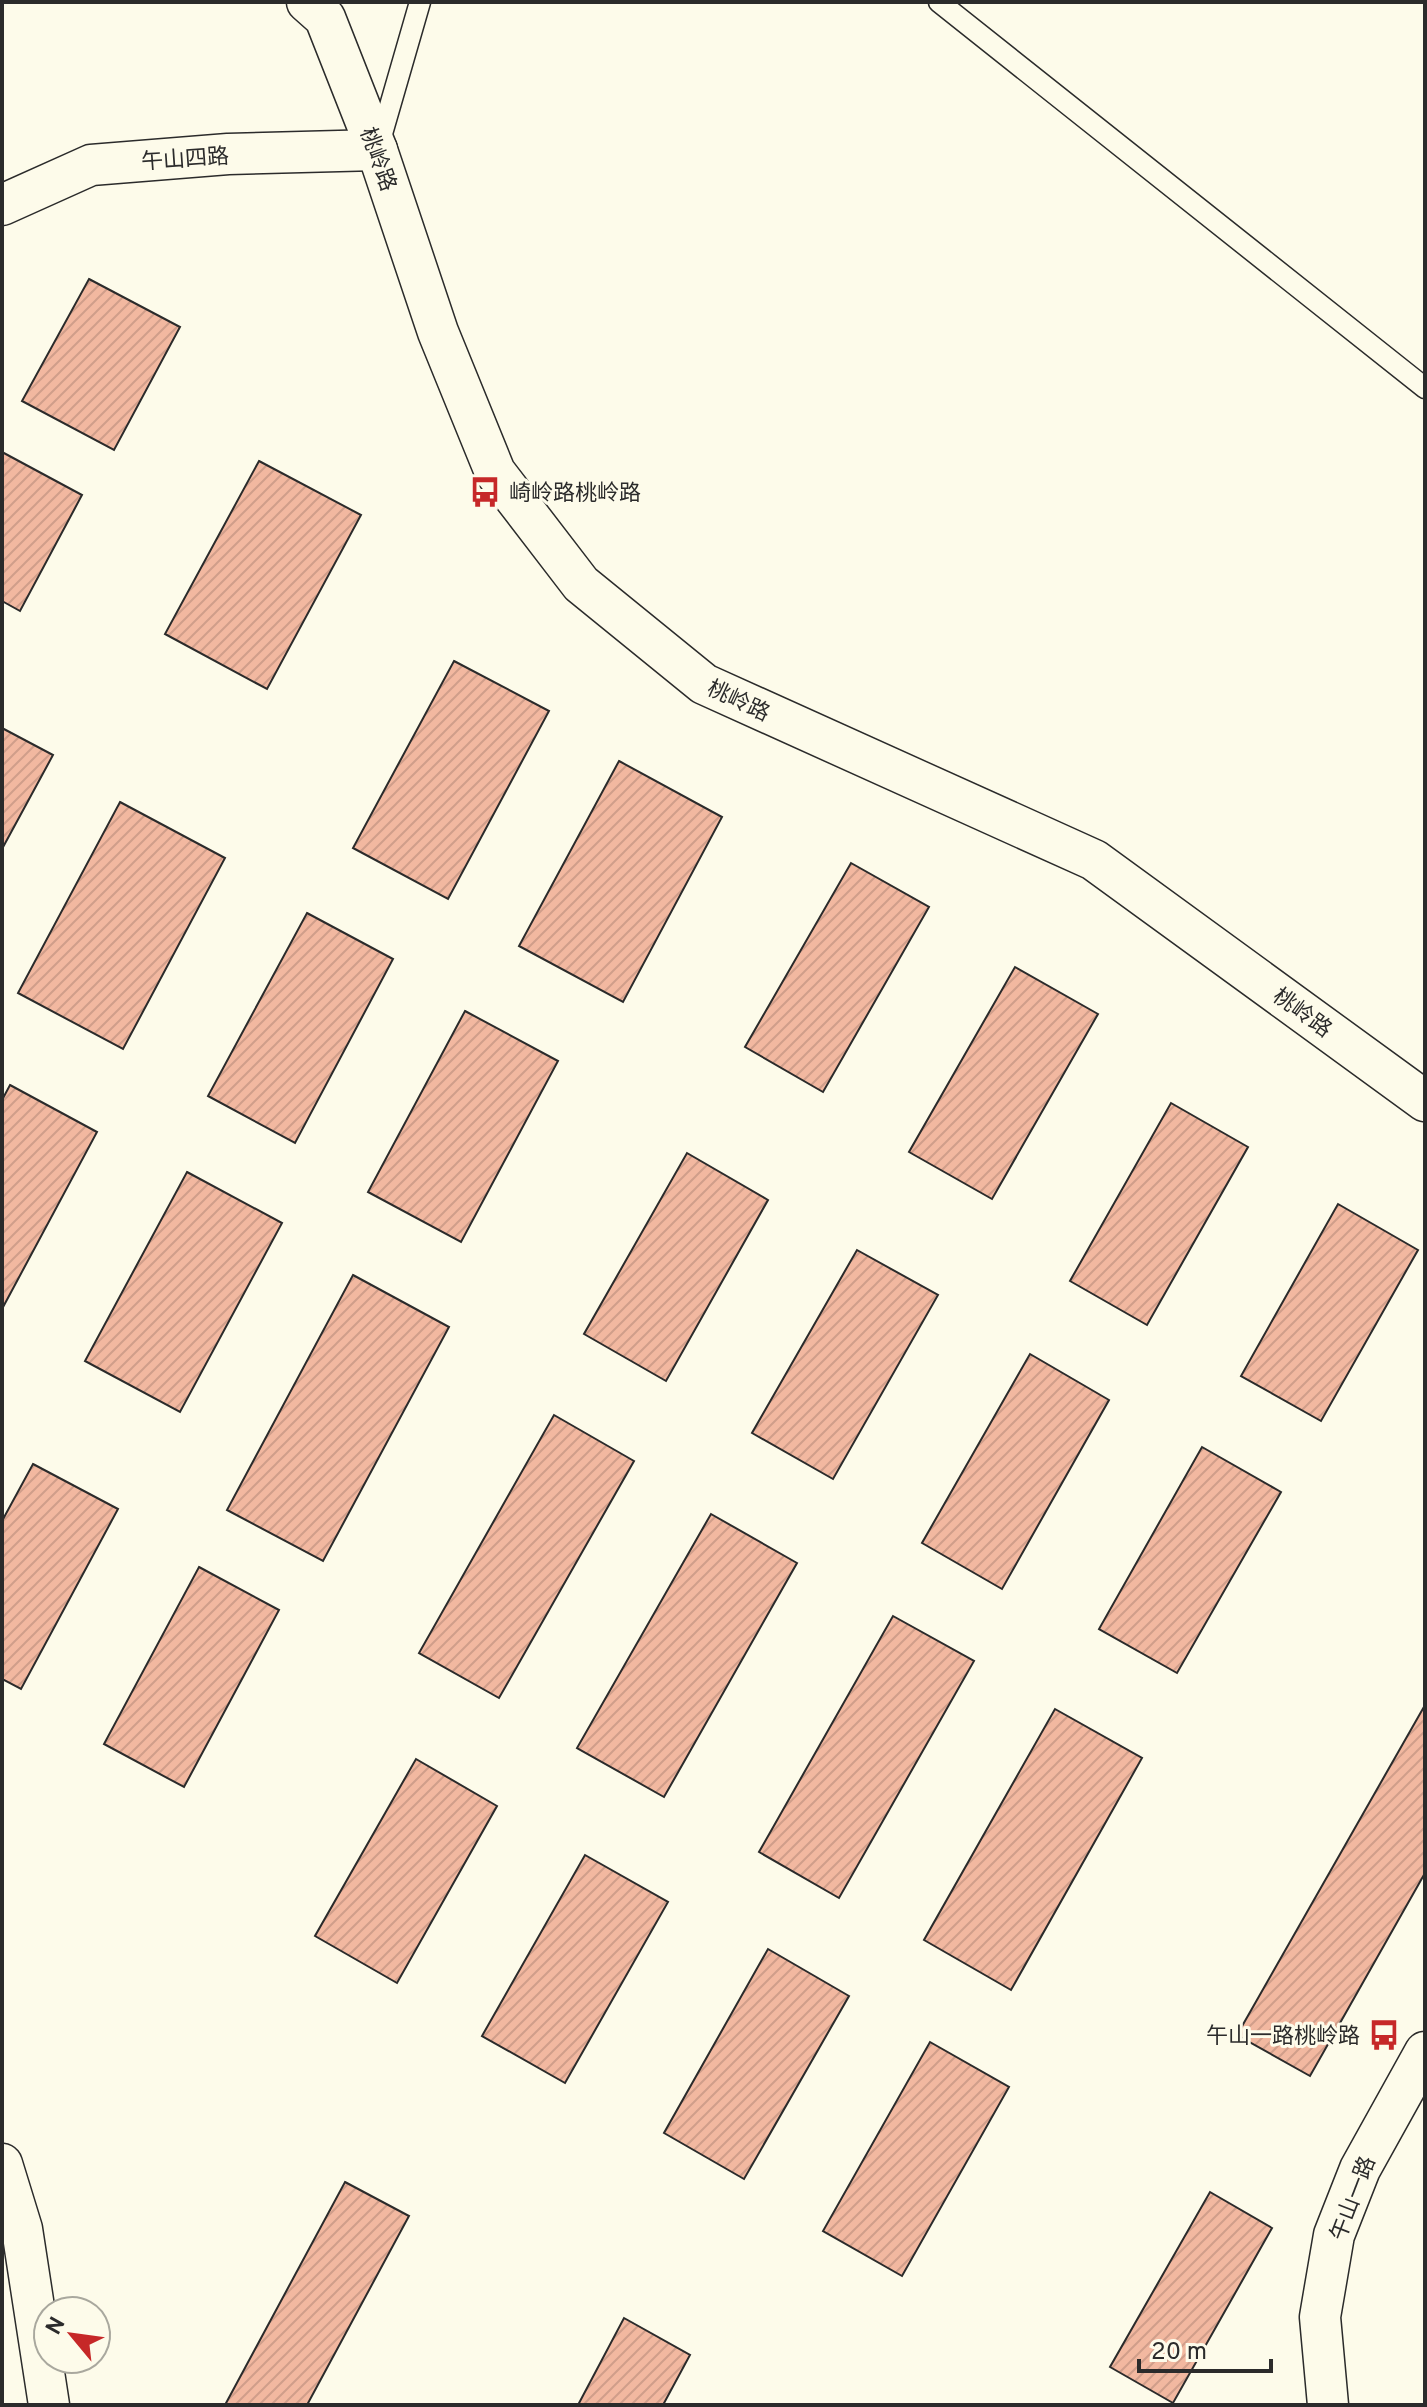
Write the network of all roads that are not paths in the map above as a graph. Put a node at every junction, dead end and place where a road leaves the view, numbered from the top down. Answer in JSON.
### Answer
{"nodes":[{"id":1,"x":307,"y":2,"type":"edge"},
{"id":2,"x":420,"y":2,"type":"edge"},
{"id":3,"x":939,"y":2,"type":"edge"},
{"id":4,"x":377,"y":150,"type":"junction"},
{"id":5,"x":2,"y":205,"type":"edge"},
{"id":6,"x":1425,"y":388,"type":"edge"},
{"id":7,"x":1425,"y":1101,"type":"edge"},
{"id":8,"x":1425,"y":2052,"type":"edge"},
{"id":9,"x":2,"y":2164,"type":"edge"},
{"id":10,"x":49,"y":2405,"type":"edge"},
{"id":11,"x":1328,"y":2405,"type":"edge"}],
"edges":[{"from":1,"to":4,"type":"street","name":"桃岭路"},
{"from":2,"to":4,"type":"lane"},
{"from":3,"to":6,"type":"lane"},
{"from":4,"to":5,"type":"street","name":"午山四路"},
{"from":4,"to":7,"type":"street","name":"桃岭路"},
{"from":8,"to":11,"type":"street","name":"午山一路"},
{"from":9,"to":10,"type":"street"}]}
